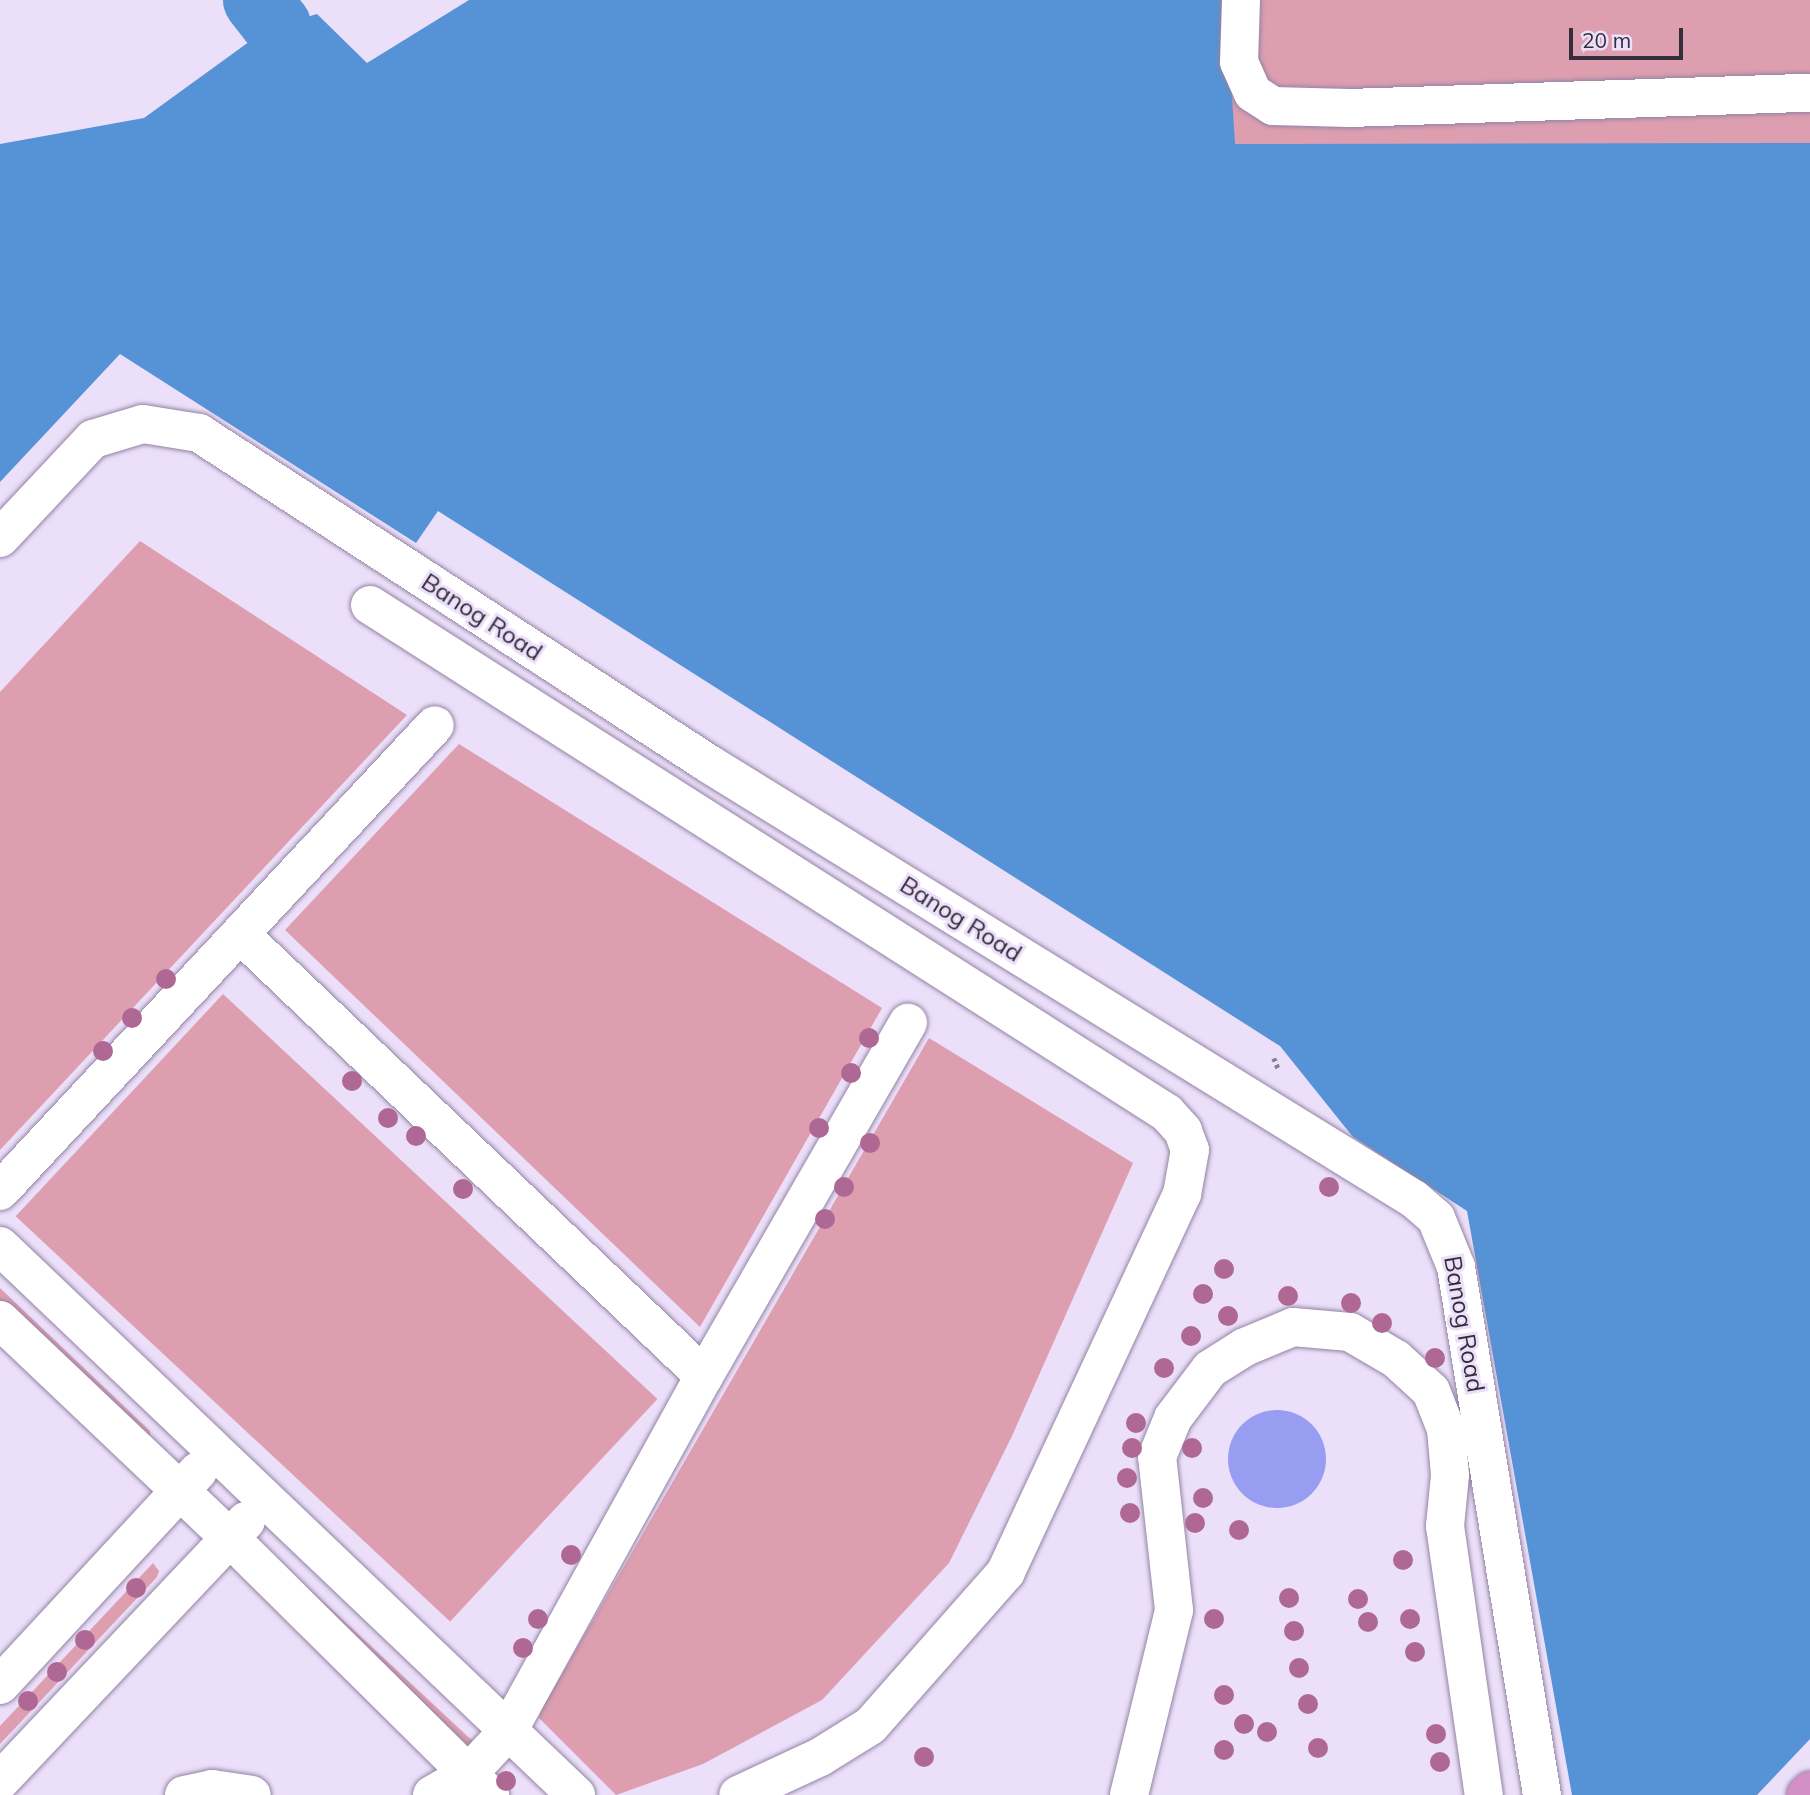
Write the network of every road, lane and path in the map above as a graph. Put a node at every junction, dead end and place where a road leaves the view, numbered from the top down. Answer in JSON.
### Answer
{"nodes":[{"id":1,"x":1241,"y":0,"type":"edge"},
{"id":2,"x":1810,"y":93,"type":"edge"},
{"id":3,"x":0,"y":538,"type":"edge"},
{"id":4,"x":370,"y":605,"type":"dead end"},
{"id":5,"x":435,"y":725,"type":"dead end"},
{"id":6,"x":240,"y":934,"type":"junction"},
{"id":7,"x":908,"y":1023,"type":"dead end"},
{"id":8,"x":0,"y":1191,"type":"edge"},
{"id":9,"x":0,"y":1246,"type":"edge"},
{"id":10,"x":0,"y":1320,"type":"edge"},
{"id":11,"x":704,"y":1376,"type":"junction"},
{"id":12,"x":216,"y":1451,"type":"junction"},
{"id":13,"x":180,"y":1491,"type":"junction"},
{"id":14,"x":266,"y":1500,"type":"junction"},
{"id":15,"x":230,"y":1538,"type":"junction"},
{"id":16,"x":0,"y":1685,"type":"edge"},
{"id":17,"x":508,"y":1731,"type":"junction"},
{"id":18,"x":0,"y":1781,"type":"edge"},
{"id":19,"x":479,"y":1784,"type":"edge"},
{"id":20,"x":1810,"y":1791,"type":"edge"},
{"id":21,"x":184,"y":1795,"type":"edge"},
{"id":22,"x":252,"y":1795,"type":"edge"},
{"id":23,"x":432,"y":1795,"type":"edge"},
{"id":24,"x":576,"y":1795,"type":"edge"},
{"id":25,"x":738,"y":1795,"type":"edge"},
{"id":26,"x":1129,"y":1795,"type":"edge"},
{"id":27,"x":1484,"y":1795,"type":"edge"},
{"id":28,"x":1542,"y":1795,"type":"edge"},
{"id":29,"x":1806,"y":1795,"type":"edge"}],
"edges":[{"from":1,"to":2,"type":"lane"},
{"from":3,"to":28,"type":"lane","name":"Banog Road"},
{"from":4,"to":25,"type":"lane"},
{"from":5,"to":6,"type":"lane"},
{"from":6,"to":8,"type":"lane"},
{"from":6,"to":11,"type":"lane"},
{"from":7,"to":11,"type":"lane"},
{"from":9,"to":12,"type":"lane"},
{"from":10,"to":13,"type":"lane"},
{"from":11,"to":17,"type":"lane"},
{"from":12,"to":13,"type":"lane"},
{"from":12,"to":14,"type":"lane"},
{"from":13,"to":15,"type":"lane"},
{"from":13,"to":16,"type":"lane"},
{"from":14,"to":15,"type":"lane"},
{"from":14,"to":17,"type":"lane"},
{"from":15,"to":18,"type":"lane"},
{"from":15,"to":19,"type":"lane"},
{"from":17,"to":19,"type":"lane"},
{"from":17,"to":24,"type":"lane"},
{"from":19,"to":23,"type":"lane"},
{"from":20,"to":29,"type":"highway"},
{"from":21,"to":22,"type":"lane"},
{"from":26,"to":27,"type":"lane"}]}
